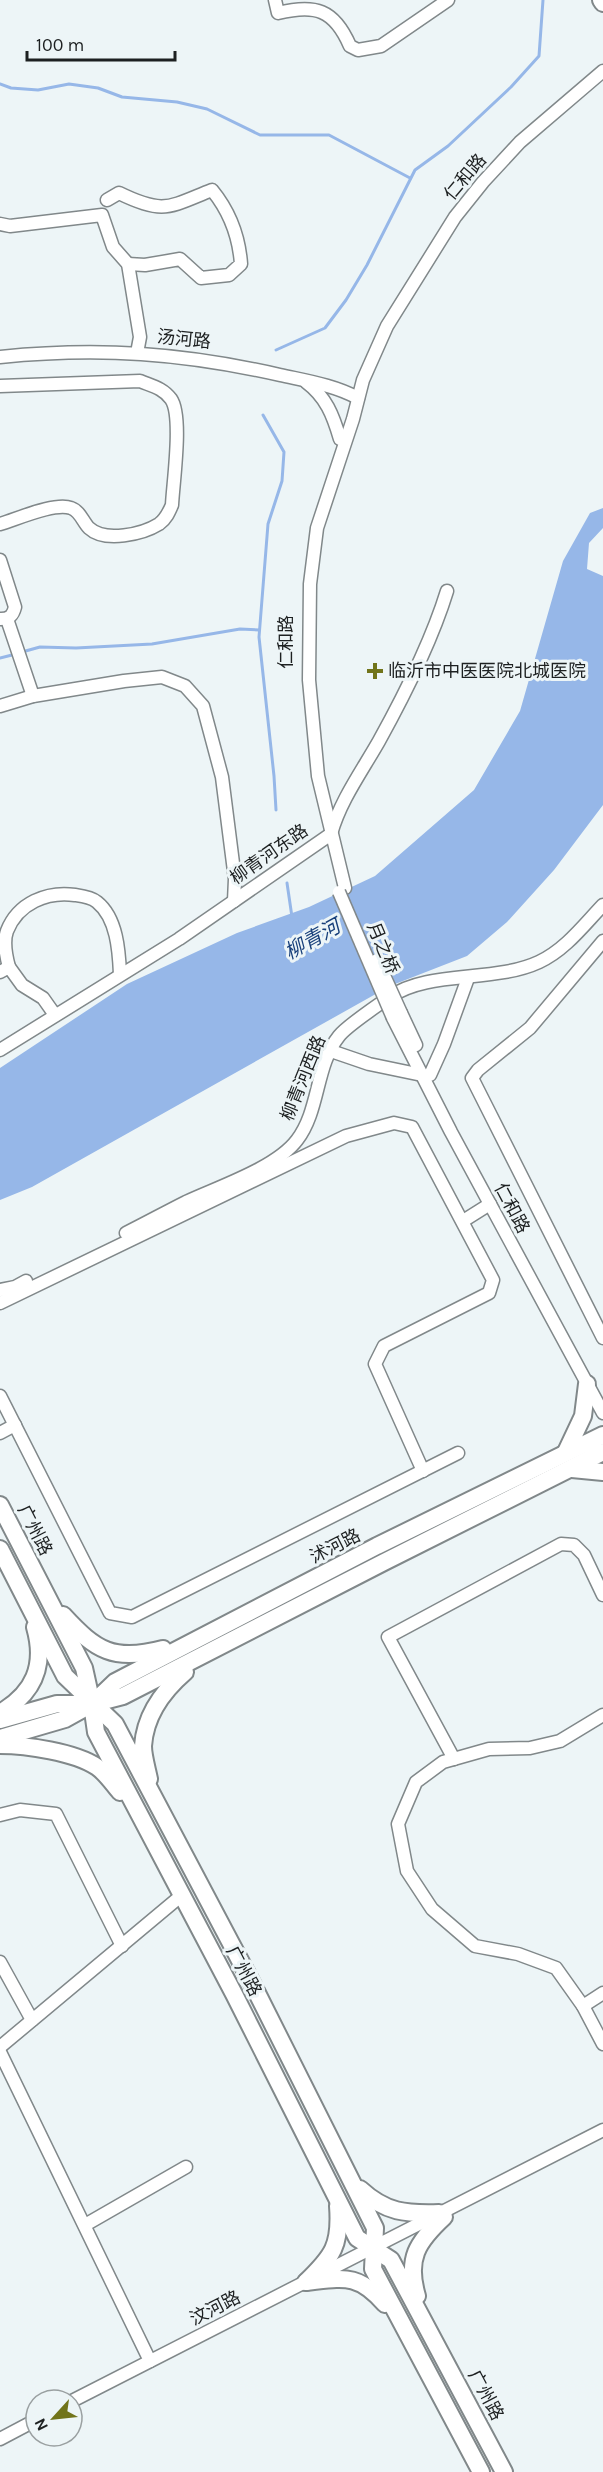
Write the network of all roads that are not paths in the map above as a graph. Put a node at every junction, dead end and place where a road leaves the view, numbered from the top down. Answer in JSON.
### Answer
{"nodes":[{"id":1,"x":275,"y":0,"type":"edge"},
{"id":2,"x":448,"y":0,"type":"edge"},
{"id":3,"x":603,"y":71,"type":"edge"},
{"id":4,"x":603,"y":78,"type":"edge"},
{"id":5,"x":107,"y":200,"type":"dead end"},
{"id":6,"x":0,"y":224,"type":"edge"},
{"id":7,"x":128,"y":264,"type":"junction"},
{"id":8,"x":137,"y":353,"type":"junction"},
{"id":9,"x":0,"y":357,"type":"edge"},
{"id":10,"x":302,"y":380,"type":"junction"},
{"id":11,"x":0,"y":386,"type":"edge"},
{"id":12,"x":358,"y":398,"type":"junction"},
{"id":13,"x":340,"y":439,"type":"junction"},
{"id":14,"x":0,"y":524,"type":"edge"},
{"id":15,"x":0,"y":560,"type":"edge"},
{"id":16,"x":447,"y":591,"type":"dead end"},
{"id":17,"x":3,"y":619,"type":"edge"},
{"id":18,"x":33,"y":696,"type":"junction"},
{"id":19,"x":0,"y":706,"type":"edge"},
{"id":20,"x":329,"y":835,"type":"junction"},
{"id":21,"x":342,"y":890,"type":"joint"},
{"id":22,"x":234,"y":901,"type":"junction"},
{"id":23,"x":603,"y":905,"type":"edge"},
{"id":24,"x":603,"y":941,"type":"edge"},
{"id":25,"x":5,"y":969,"type":"edge"},
{"id":26,"x":120,"y":975,"type":"junction"},
{"id":27,"x":468,"y":978,"type":"junction"},
{"id":28,"x":55,"y":1015,"type":"junction"},
{"id":29,"x":397,"y":1016,"type":"joint"},
{"id":30,"x":0,"y":1050,"type":"edge"},
{"id":31,"x":331,"y":1051,"type":"junction"},
{"id":32,"x":426,"y":1075,"type":"junction"},
{"id":33,"x":490,"y":1204,"type":"junction"},
{"id":34,"x":463,"y":1221,"type":"junction"},
{"id":35,"x":0,"y":1290,"type":"edge"},
{"id":36,"x":0,"y":1303,"type":"edge"},
{"id":37,"x":603,"y":1338,"type":"edge"},
{"id":38,"x":594,"y":1382,"type":"edge"},
{"id":39,"x":0,"y":1396,"type":"edge"},
{"id":40,"x":603,"y":1402,"type":"edge"},
{"id":41,"x":603,"y":1413,"type":"edge"},
{"id":42,"x":15,"y":1425,"type":"junction"},
{"id":43,"x":0,"y":1433,"type":"edge"},
{"id":44,"x":603,"y":1435,"type":"edge"},
{"id":45,"x":566,"y":1452,"type":"junction"},
{"id":46,"x":603,"y":1452,"type":"edge"},
{"id":47,"x":458,"y":1453,"type":"dead end"},
{"id":48,"x":571,"y":1469,"type":"junction"},
{"id":49,"x":423,"y":1471,"type":"junction"},
{"id":50,"x":603,"y":1472,"type":"edge"},
{"id":51,"x":0,"y":1505,"type":"edge"},
{"id":52,"x":0,"y":1549,"type":"edge"},
{"id":53,"x":603,"y":1595,"type":"edge"},
{"id":54,"x":49,"y":1601,"type":"junction"},
{"id":55,"x":28,"y":1603,"type":"junction"},
{"id":56,"x":196,"y":1640,"type":"junction"},
{"id":57,"x":208,"y":1653,"type":"junction"},
{"id":58,"x":92,"y":1704,"type":"junction"},
{"id":59,"x":0,"y":1713,"type":"edge"},
{"id":60,"x":603,"y":1715,"type":"edge"},
{"id":61,"x":0,"y":1720,"type":"edge"},
{"id":62,"x":0,"y":1738,"type":"edge"},
{"id":63,"x":0,"y":1745,"type":"edge"},
{"id":64,"x":454,"y":1759,"type":"junction"},
{"id":65,"x":153,"y":1797,"type":"junction"},
{"id":66,"x":136,"y":1810,"type":"junction"},
{"id":67,"x":0,"y":1815,"type":"edge"},
{"id":68,"x":182,"y":1895,"type":"junction"},
{"id":69,"x":122,"y":1946,"type":"junction"},
{"id":70,"x":0,"y":1962,"type":"edge"},
{"id":71,"x":603,"y":1993,"type":"edge"},
{"id":72,"x":583,"y":2006,"type":"junction"},
{"id":73,"x":32,"y":2020,"type":"junction"},
{"id":74,"x":603,"y":2044,"type":"edge"},
{"id":75,"x":0,"y":2047,"type":"edge"},
{"id":76,"x":0,"y":2052,"type":"edge"},
{"id":77,"x":603,"y":2130,"type":"edge"},
{"id":78,"x":603,"y":2136,"type":"edge"},
{"id":79,"x":186,"y":2167,"type":"dead end"},
{"id":80,"x":352,"y":2182,"type":"junction"},
{"id":81,"x":338,"y":2199,"type":"junction"},
{"id":82,"x":442,"y":2215,"type":"junction"},
{"id":83,"x":85,"y":2225,"type":"junction"},
{"id":84,"x":375,"y":2248,"type":"junction"},
{"id":85,"x":306,"y":2282,"type":"junction"},
{"id":86,"x":424,"y":2319,"type":"junction"},
{"id":87,"x":404,"y":2326,"type":"junction"},
{"id":88,"x":150,"y":2361,"type":"junction"},
{"id":89,"x":84,"y":2395,"type":"edge"},
{"id":90,"x":24,"y":2426,"type":"edge"},
{"id":91,"x":0,"y":2439,"type":"edge"},
{"id":92,"x":481,"y":2472,"type":"edge"},
{"id":93,"x":504,"y":2472,"type":"edge"}],
"edges":[{"from":1,"to":2,"type":"street"},
{"from":3,"to":12,"type":"street","name":"仁和路"},
{"from":4,"to":12,"type":"street","name":"仁和路"},
{"from":5,"to":7,"type":"street"},
{"from":6,"to":7,"type":"street"},
{"from":7,"to":8,"type":"street"},
{"from":8,"to":9,"type":"street","name":"汤河路"},
{"from":8,"to":10,"type":"street","name":"汤河路"},
{"from":10,"to":12,"type":"street","name":"汤河路"},
{"from":10,"to":13,"type":"street"},
{"from":11,"to":14,"type":"street"},
{"from":12,"to":13,"type":"street","name":"仁和路"},
{"from":12,"to":20,"type":"street","name":"仁和路"},
{"from":13,"to":20,"type":"street","name":"仁和路"},
{"from":15,"to":17,"type":"street"},
{"from":16,"to":20,"type":"street","name":"柳青河东路"},
{"from":17,"to":18,"type":"street"},
{"from":18,"to":19,"type":"street"},
{"from":18,"to":22,"type":"street"},
{"from":20,"to":21,"type":"street","name":"仁和路"},
{"from":20,"to":22,"type":"street","name":"柳青河东路"},
{"from":21,"to":29,"type":"street","name":"月之桥","bridge":true},
{"from":22,"to":26,"type":"street","name":"柳青河东路"},
{"from":23,"to":27,"type":"street","name":"柳青河西路"},
{"from":24,"to":37,"type":"street"},
{"from":25,"to":26,"type":"street"},
{"from":25,"to":28,"type":"street"},
{"from":26,"to":28,"type":"street","name":"柳青河东路"},
{"from":27,"to":31,"type":"street","name":"柳青河西路"},
{"from":27,"to":32,"type":"street"},
{"from":28,"to":30,"type":"street","name":"柳青河东路"},
{"from":29,"to":32,"type":"street","name":"仁和路"},
{"from":31,"to":32,"type":"street"},
{"from":31,"to":35,"type":"street","name":"柳青河西路"},
{"from":32,"to":33,"type":"street","name":"仁和路"},
{"from":32,"to":38,"type":"street","name":"仁和路"},
{"from":33,"to":34,"type":"street"},
{"from":33,"to":38,"type":"street","name":"仁和路"},
{"from":34,"to":36,"type":"street"},
{"from":34,"to":49,"type":"street"},
{"from":38,"to":40,"type":"street","name":"仁和路"},
{"from":38,"to":41,"type":"street","name":"仁和路"},
{"from":38,"to":45,"type":"main road"},
{"from":39,"to":42,"type":"street"},
{"from":42,"to":43,"type":"street"},
{"from":42,"to":49,"type":"street"},
{"from":44,"to":45,"type":"main road","name":"沭河路"},
{"from":45,"to":56,"type":"main road","name":"沭河路"},
{"from":46,"to":48,"type":"main road","name":"沭河路"},
{"from":47,"to":49,"type":"street"},
{"from":48,"to":50,"type":"main road"},
{"from":48,"to":57,"type":"main road","name":"沭河路"},
{"from":51,"to":54,"type":"main road","name":"广州路"},
{"from":52,"to":55,"type":"main road","name":"广州路"},
{"from":53,"to":64,"type":"street"},
{"from":54,"to":56,"type":"main road"},
{"from":54,"to":58,"type":"main road","name":"广州路"},
{"from":55,"to":58,"type":"main road","name":"广州路"},
{"from":55,"to":59,"type":"main road"},
{"from":56,"to":58,"type":"main road","name":"沭河路"},
{"from":57,"to":58,"type":"main road","name":"沭河路"},
{"from":57,"to":65,"type":"main road"},
{"from":58,"to":61,"type":"main road","name":"沭河路"},
{"from":58,"to":62,"type":"main road","name":"沭河路"},
{"from":58,"to":65,"type":"main road","name":"广州路"},
{"from":58,"to":66,"type":"main road","name":"广州路"},
{"from":60,"to":64,"type":"street"},
{"from":63,"to":66,"type":"main road"},
{"from":64,"to":72,"type":"street"},
{"from":65,"to":80,"type":"main road","name":"广州路"},
{"from":66,"to":68,"type":"main road","name":"广州路"},
{"from":67,"to":69,"type":"street"},
{"from":68,"to":69,"type":"street"},
{"from":68,"to":81,"type":"main road","name":"广州路"},
{"from":69,"to":73,"type":"street"},
{"from":70,"to":73,"type":"street"},
{"from":71,"to":72,"type":"street"},
{"from":72,"to":74,"type":"street"},
{"from":73,"to":75,"type":"street"},
{"from":76,"to":83,"type":"street"},
{"from":77,"to":82,"type":"street","name":"汶河路"},
{"from":78,"to":82,"type":"street","name":"汶河路"},
{"from":79,"to":83,"type":"street"},
{"from":80,"to":82,"type":"main road"},
{"from":80,"to":84,"type":"main road","name":"广州路"},
{"from":81,"to":84,"type":"main road","name":"广州路"},
{"from":81,"to":85,"type":"main road"},
{"from":82,"to":84,"type":"street","name":"汶河路"},
{"from":82,"to":86,"type":"main road"},
{"from":83,"to":88,"type":"street"},
{"from":84,"to":85,"type":"street","name":"汶河路"},
{"from":84,"to":86,"type":"main road","name":"广州路"},
{"from":84,"to":87,"type":"main road","name":"广州路"},
{"from":85,"to":87,"type":"main road"},
{"from":85,"to":88,"type":"street","name":"汶河路"},
{"from":86,"to":93,"type":"main road","name":"广州路"},
{"from":87,"to":92,"type":"main road","name":"广州路"},
{"from":88,"to":89,"type":"street","name":"汶河路"},
{"from":90,"to":91,"type":"street"}]}
